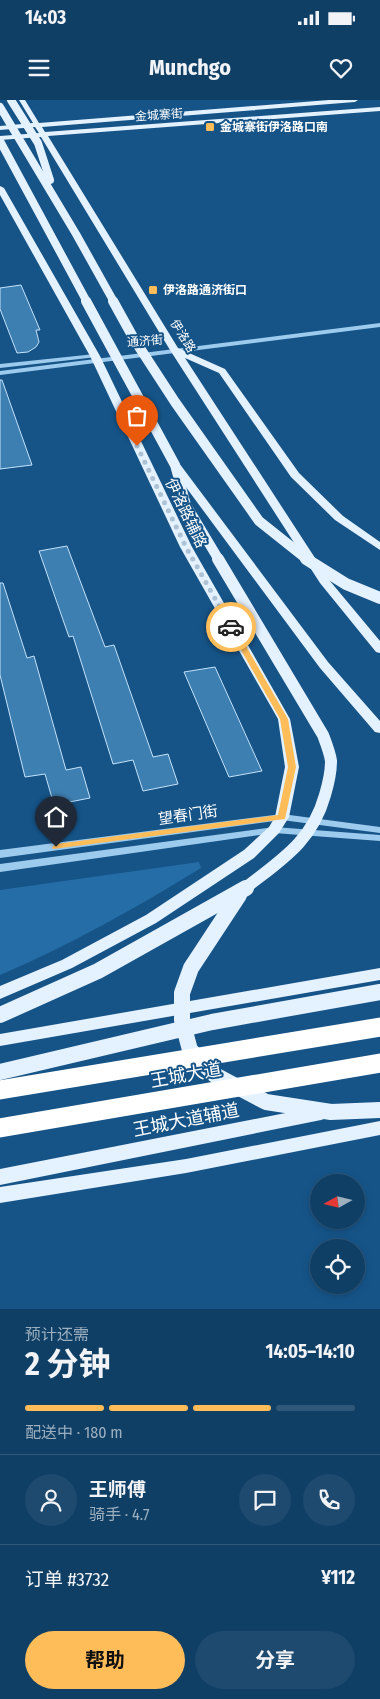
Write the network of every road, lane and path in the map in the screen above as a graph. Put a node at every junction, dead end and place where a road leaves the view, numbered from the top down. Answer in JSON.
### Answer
{"nodes":[{"id":1,"x":11,"y":100,"type":"edge"},
{"id":2,"x":22,"y":100,"type":"edge"},
{"id":3,"x":355,"y":100,"type":"edge"},
{"id":4,"x":0,"y":108,"type":"edge"},
{"id":5,"x":380,"y":109,"type":"edge"},
{"id":6,"x":37,"y":125,"type":"junction"},
{"id":7,"x":0,"y":128,"type":"edge"},
{"id":8,"x":44,"y":135,"type":"junction"},
{"id":9,"x":0,"y":140,"type":"edge"},
{"id":10,"x":0,"y":188,"type":"edge"},
{"id":11,"x":57,"y":202,"type":"junction"},
{"id":12,"x":380,"y":325,"type":"edge"},
{"id":13,"x":175,"y":350,"type":"junction"},
{"id":14,"x":96,"y":359,"type":"junction"},
{"id":15,"x":0,"y":366,"type":"edge"},
{"id":16,"x":0,"y":373,"type":"edge"},
{"id":17,"x":175,"y":465,"type":"junction"},
{"id":18,"x":380,"y":547,"type":"edge"},
{"id":19,"x":380,"y":598,"type":"edge"},
{"id":20,"x":380,"y":649,"type":"edge"},
{"id":21,"x":380,"y":729,"type":"edge"},
{"id":22,"x":282,"y":817,"type":"junction"},
{"id":23,"x":274,"y":830,"type":"junction"},
{"id":24,"x":380,"y":830,"type":"edge"},
{"id":25,"x":380,"y":838,"type":"edge"},
{"id":26,"x":0,"y":854,"type":"edge"},
{"id":27,"x":0,"y":868,"type":"edge"},
{"id":28,"x":242,"y":891,"type":"junction"},
{"id":29,"x":380,"y":974,"type":"edge"},
{"id":30,"x":380,"y":992,"type":"edge"},
{"id":31,"x":0,"y":993,"type":"edge"},
{"id":32,"x":0,"y":1015,"type":"edge"},
{"id":33,"x":380,"y":1027,"type":"edge"},
{"id":34,"x":0,"y":1040,"type":"edge"},
{"id":35,"x":380,"y":1063,"type":"edge"},
{"id":36,"x":0,"y":1072,"type":"edge"},
{"id":37,"x":0,"y":1090,"type":"edge"},
{"id":38,"x":380,"y":1102,"type":"edge"},
{"id":39,"x":380,"y":1110,"type":"edge"},
{"id":40,"x":0,"y":1128,"type":"edge"},
{"id":41,"x":380,"y":1128,"type":"edge"},
{"id":42,"x":0,"y":1177,"type":"edge"},
{"id":43,"x":0,"y":1195,"type":"edge"}],
"edges":[{"from":1,"to":11,"type":"main road","bridge":true},
{"from":2,"to":6,"type":"main road","name":"伊洛路"},
{"from":3,"to":6,"type":"main road","name":"金城寨街"},
{"from":4,"to":11,"type":"main road","bridge":true},
{"from":5,"to":8,"type":"main road","name":"金城寨街"},
{"from":6,"to":7,"type":"main road","name":"金城寨街"},
{"from":6,"to":8,"type":"main road","name":"伊洛路"},
{"from":8,"to":9,"type":"main road","name":"金城寨街"},
{"from":8,"to":13,"type":"main road","name":"伊洛路"},
{"from":9,"to":17,"type":"main road","bridge":true},
{"from":10,"to":14,"type":"main road","name":"伊洛路辅路"},
{"from":11,"to":19,"type":"main road","bridge":true},
{"from":12,"to":13,"type":"street","name":"通济街"},
{"from":13,"to":14,"type":"street","name":"通济街"},
{"from":13,"to":18,"type":"main road"},
{"from":13,"to":20,"type":"main road","name":"伊洛路"},
{"from":14,"to":15,"type":"street","name":"通济街"},
{"from":14,"to":16,"type":"street","name":"通济街"},
{"from":14,"to":22,"type":"main road","name":"伊洛路辅路"},
{"from":17,"to":21,"type":"main road"},
{"from":17,"to":28,"type":"main road","bridge":true},
{"from":22,"to":23,"type":"main road","name":"伊洛路辅路"},
{"from":22,"to":24,"type":"street","name":"望春门街"},
{"from":22,"to":26,"type":"street","name":"望春门街"},
{"from":23,"to":25,"type":"street","name":"望春门街"},
{"from":23,"to":27,"type":"street","name":"望春门街"},
{"from":23,"to":31,"type":"main road","name":"伊洛路辅路"},
{"from":28,"to":32,"type":"main road","bridge":true},
{"from":28,"to":39,"type":"main road","bridge":true},
{"from":29,"to":34,"type":"main road"},
{"from":30,"to":36,"type":"main road","bridge":true},
{"from":33,"to":37,"type":"highway","name":"王城大道","bridge":true},
{"from":35,"to":40,"type":"highway","name":"王城大道","bridge":true},
{"from":38,"to":42,"type":"main road","name":"王城大道辅道"},
{"from":41,"to":43,"type":"main road"}]}
